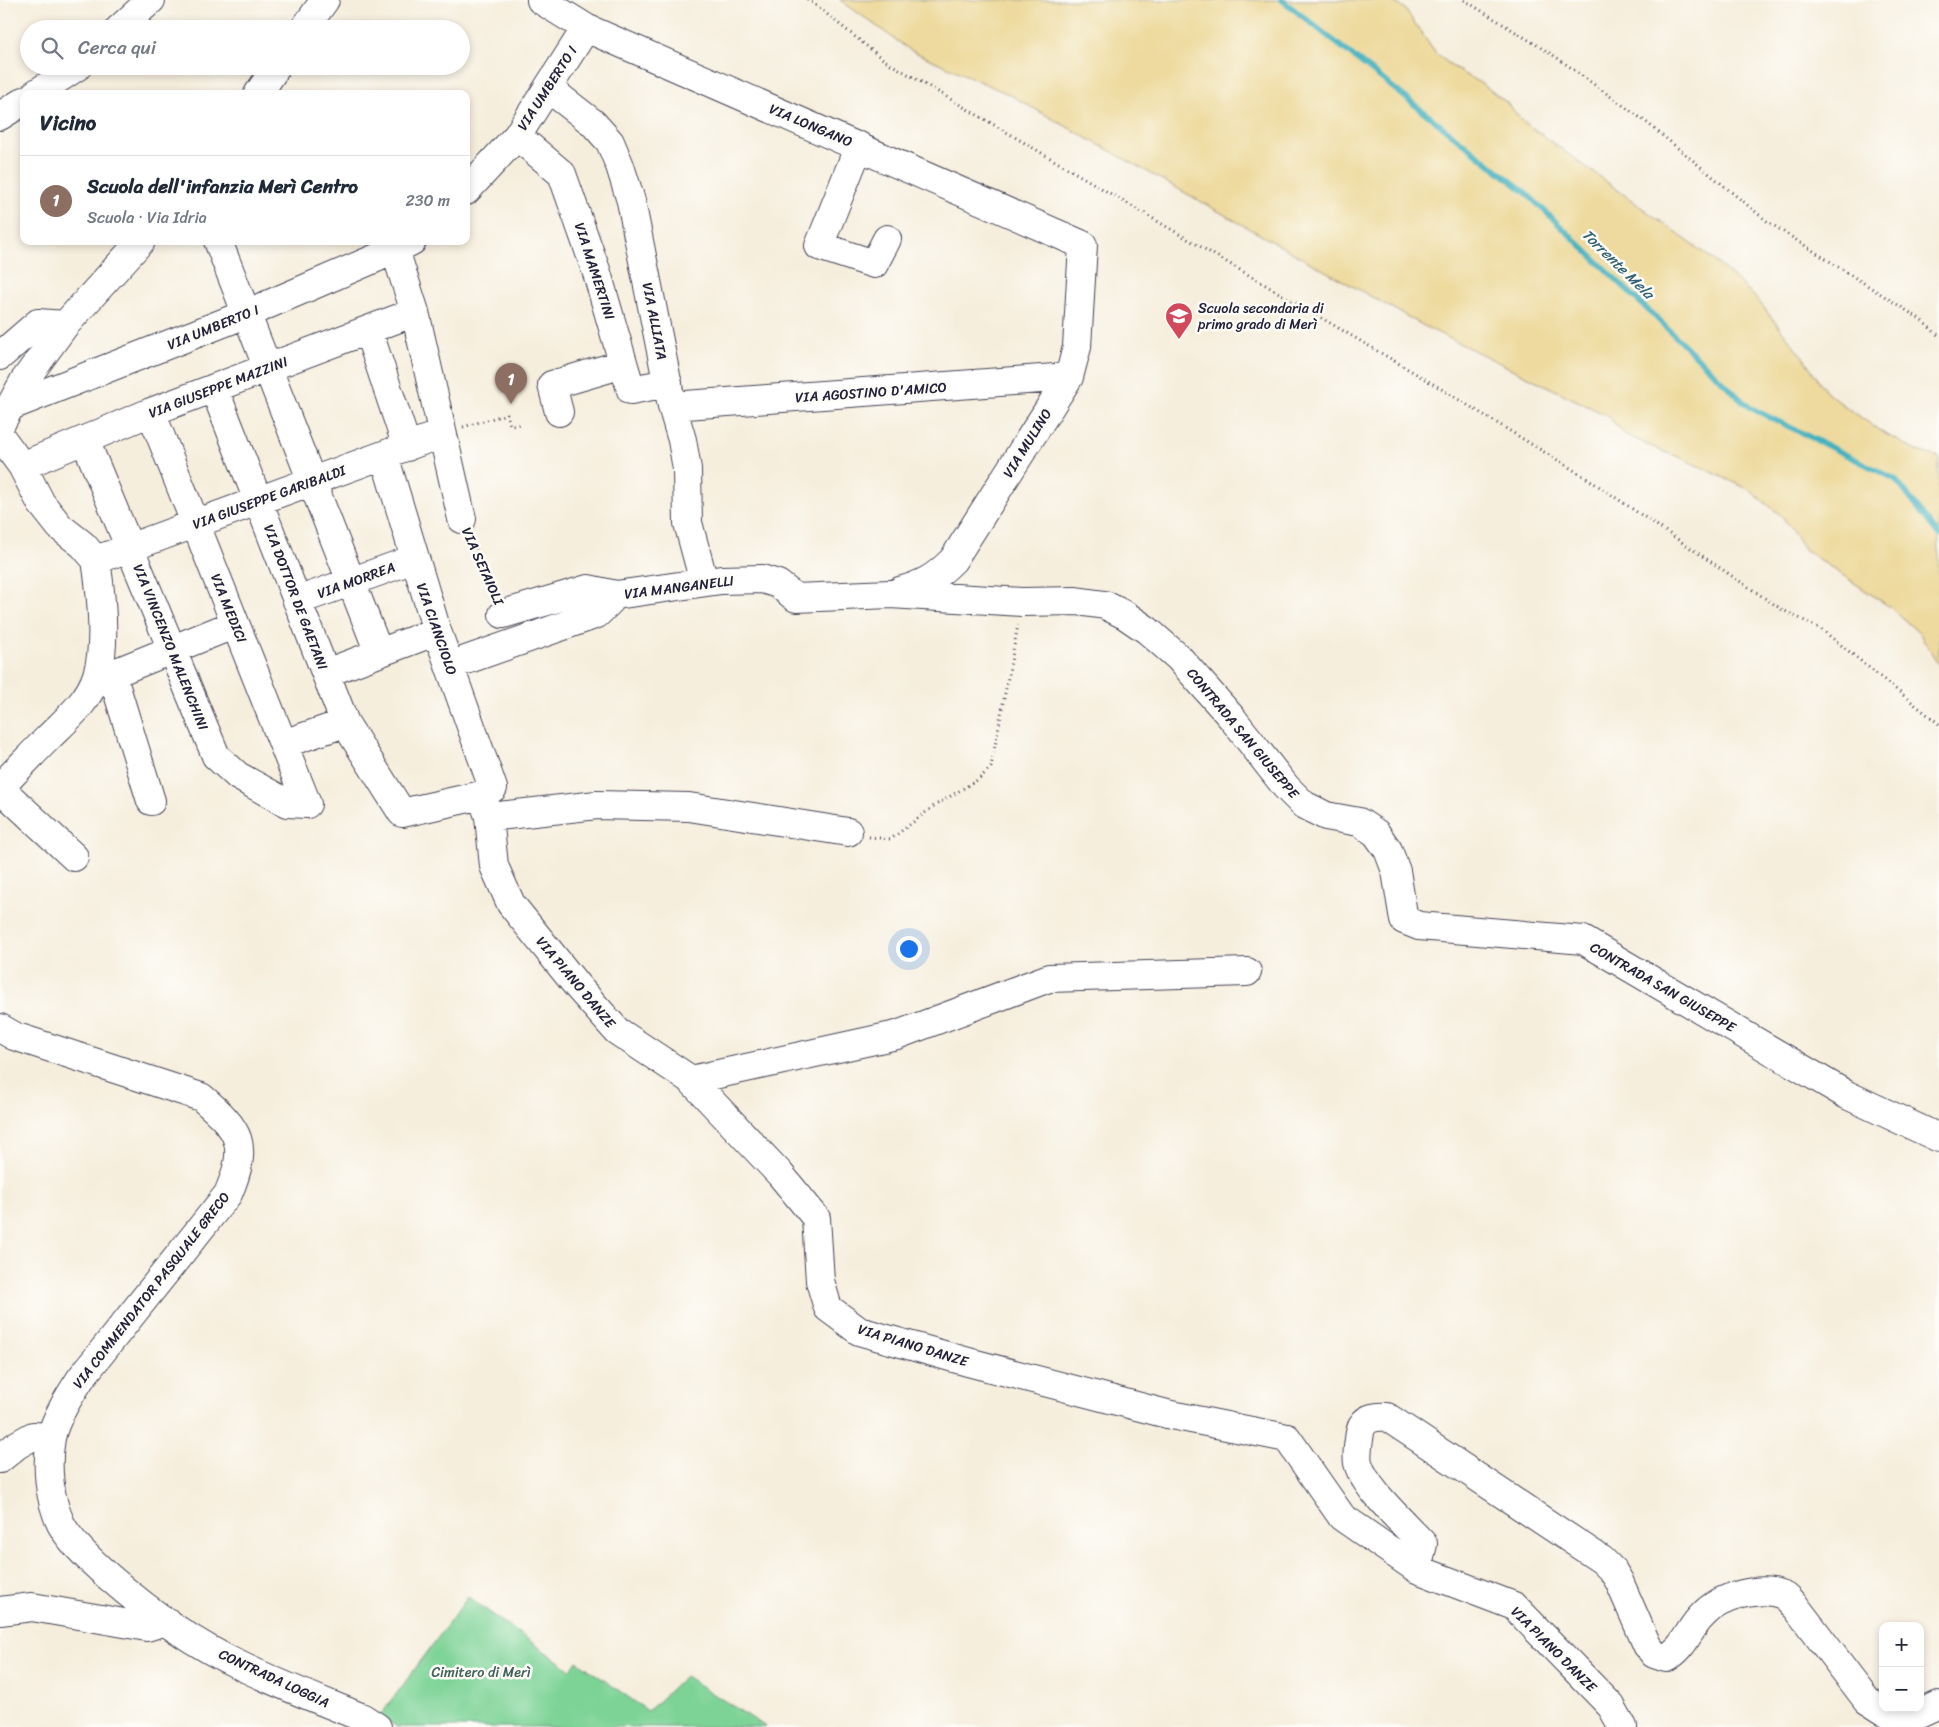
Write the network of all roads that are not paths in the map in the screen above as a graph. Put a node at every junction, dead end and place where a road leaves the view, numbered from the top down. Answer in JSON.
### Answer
{"nodes":[{"id":1,"x":151,"y":0,"type":"edge"},
{"id":2,"x":325,"y":0,"type":"edge"},
{"id":3,"x":541,"y":0,"type":"edge"},
{"id":4,"x":130,"y":20,"type":"edge"},
{"id":5,"x":311,"y":20,"type":"edge"},
{"id":6,"x":586,"y":28,"type":"junction"},
{"id":7,"x":64,"y":75,"type":"edge"},
{"id":8,"x":271,"y":75,"type":"edge"},
{"id":9,"x":548,"y":88,"type":"junction"},
{"id":10,"x":41,"y":90,"type":"edge"},
{"id":11,"x":261,"y":90,"type":"edge"},
{"id":12,"x":20,"y":104,"type":"edge"},
{"id":13,"x":0,"y":116,"type":"edge"},
{"id":14,"x":517,"y":136,"type":"junction"},
{"id":15,"x":859,"y":146,"type":"junction"},
{"id":16,"x":471,"y":178,"type":"edge"},
{"id":17,"x":887,"y":239,"type":"dead end"},
{"id":18,"x":137,"y":245,"type":"edge"},
{"id":19,"x":220,"y":245,"type":"edge"},
{"id":20,"x":405,"y":245,"type":"edge"},
{"id":21,"x":407,"y":245,"type":"edge"},
{"id":22,"x":1083,"y":245,"type":"joint"},
{"id":23,"x":415,"y":312,"type":"junction"},
{"id":24,"x":246,"y":314,"type":"junction"},
{"id":25,"x":65,"y":325,"type":"junction"},
{"id":26,"x":368,"y":330,"type":"junction"},
{"id":27,"x":0,"y":356,"type":"edge"},
{"id":28,"x":623,"y":364,"type":"junction"},
{"id":29,"x":267,"y":368,"type":"junction"},
{"id":30,"x":1069,"y":377,"type":"junction"},
{"id":31,"x":214,"y":388,"type":"junction"},
{"id":32,"x":670,"y":395,"type":"junction"},
{"id":33,"x":151,"y":412,"type":"junction"},
{"id":34,"x":559,"y":412,"type":"dead end"},
{"id":35,"x":6,"y":415,"type":"edge"},
{"id":36,"x":441,"y":434,"type":"junction"},
{"id":37,"x":0,"y":436,"type":"edge"},
{"id":38,"x":85,"y":440,"type":"junction"},
{"id":39,"x":395,"y":451,"type":"junction"},
{"id":40,"x":22,"y":466,"type":"junction"},
{"id":41,"x":312,"y":482,"type":"junction"},
{"id":42,"x":258,"y":501,"type":"junction"},
{"id":43,"x":462,"y":519,"type":"road end"},
{"id":44,"x":195,"y":524,"type":"junction"},
{"id":45,"x":130,"y":548,"type":"junction"},
{"id":46,"x":414,"y":559,"type":"junction"},
{"id":47,"x":96,"y":560,"type":"junction"},
{"id":48,"x":351,"y":582,"type":"junction"},
{"id":49,"x":704,"y":582,"type":"junction"},
{"id":50,"x":890,"y":594,"type":"junction"},
{"id":51,"x":616,"y":595,"type":"junction"},
{"id":52,"x":298,"y":601,"type":"junction"},
{"id":53,"x":503,"y":614,"type":"road end"},
{"id":54,"x":235,"y":624,"type":"junction"},
{"id":55,"x":437,"y":632,"type":"junction"},
{"id":56,"x":172,"y":650,"type":"junction"},
{"id":57,"x":379,"y":653,"type":"junction"},
{"id":58,"x":449,"y":666,"type":"junction"},
{"id":59,"x":326,"y":673,"type":"junction"},
{"id":60,"x":105,"y":674,"type":"junction"},
{"id":61,"x":345,"y":723,"type":"junction"},
{"id":62,"x":283,"y":744,"type":"junction"},
{"id":63,"x":0,"y":788,"type":"edge"},
{"id":64,"x":151,"y":801,"type":"dead end"},
{"id":65,"x":307,"y":804,"type":"joint"},
{"id":66,"x":485,"y":806,"type":"junction"},
{"id":67,"x":848,"y":832,"type":"road end"},
{"id":68,"x":74,"y":857,"type":"dead end"},
{"id":69,"x":1247,"y":972,"type":"dead end"},
{"id":70,"x":0,"y":1028,"type":"edge"},
{"id":71,"x":691,"y":1080,"type":"junction"},
{"id":72,"x":1939,"y":1138,"type":"edge"},
{"id":73,"x":51,"y":1437,"type":"junction"},
{"id":74,"x":0,"y":1460,"type":"edge"},
{"id":75,"x":1417,"y":1569,"type":"junction"},
{"id":76,"x":0,"y":1611,"type":"edge"},
{"id":77,"x":166,"y":1620,"type":"junction"},
{"id":78,"x":1939,"y":1705,"type":"edge"},
{"id":79,"x":377,"y":1727,"type":"edge"},
{"id":80,"x":1623,"y":1727,"type":"edge"}],
"edges":[{"from":1,"to":4,"type":"street"},
{"from":2,"to":5,"type":"street"},
{"from":3,"to":6,"type":"street","name":"VIA LONGANO"},
{"from":6,"to":9,"type":"street","name":"VIA UMBERTO I"},
{"from":6,"to":15,"type":"street","name":"VIA LONGANO"},
{"from":7,"to":10,"type":"street"},
{"from":8,"to":11,"type":"street"},
{"from":9,"to":14,"type":"street","name":"VIA UMBERTO I"},
{"from":9,"to":32,"type":"street","name":"VIA ALLIATA"},
{"from":12,"to":13,"type":"street"},
{"from":14,"to":16,"type":"street","name":"VIA UMBERTO I"},
{"from":14,"to":28,"type":"street","name":"VIA MAMERTINI"},
{"from":15,"to":17,"type":"street"},
{"from":15,"to":22,"type":"street","name":"VIA LONGANO"},
{"from":18,"to":25,"type":"street"},
{"from":19,"to":24,"type":"street"},
{"from":20,"to":24,"type":"street","name":"VIA UMBERTO I"},
{"from":21,"to":23,"type":"street"},
{"from":22,"to":30,"type":"street","name":"VIA MULINO"},
{"from":23,"to":26,"type":"street","name":"VIA GIUSEPPE MAZZINI"},
{"from":23,"to":36,"type":"street"},
{"from":24,"to":29,"type":"street"},
{"from":24,"to":35,"type":"street","name":"VIA UMBERTO I"},
{"from":25,"to":27,"type":"street"},
{"from":25,"to":35,"type":"street"},
{"from":26,"to":29,"type":"street","name":"VIA GIUSEPPE MAZZINI"},
{"from":26,"to":39,"type":"street","name":"VIA CIANCIOLO"},
{"from":28,"to":32,"type":"street","name":"VIA MAMERTINI"},
{"from":28,"to":34,"type":"street"},
{"from":29,"to":31,"type":"street","name":"VIA GIUSEPPE MAZZINI"},
{"from":29,"to":41,"type":"street"},
{"from":30,"to":32,"type":"street","name":"VIA AGOSTINO D'AMICO"},
{"from":30,"to":50,"type":"street","name":"VIA MULINO"},
{"from":31,"to":33,"type":"street","name":"VIA GIUSEPPE MAZZINI"},
{"from":31,"to":42,"type":"street","name":"VIA DOTTOR DE GAETANI"},
{"from":32,"to":49,"type":"street","name":"VIA ALLIATA"},
{"from":33,"to":38,"type":"street","name":"VIA GIUSEPPE MAZZINI"},
{"from":33,"to":44,"type":"street","name":"VIA MEDICI"},
{"from":36,"to":39,"type":"street","name":"VIA GIUSEPPE GARIBALDI"},
{"from":36,"to":43,"type":"street"},
{"from":37,"to":40,"type":"street"},
{"from":38,"to":40,"type":"street","name":"VIA GIUSEPPE MAZZINI"},
{"from":38,"to":45,"type":"street","name":"VIA VINCENZO MALENCHINI"},
{"from":39,"to":41,"type":"street","name":"VIA GIUSEPPE GARIBALDI"},
{"from":39,"to":46,"type":"street","name":"VIA CIANCIOLO"},
{"from":40,"to":47,"type":"street"},
{"from":41,"to":42,"type":"street","name":"VIA GIUSEPPE GARIBALDI"},
{"from":41,"to":48,"type":"street"},
{"from":42,"to":44,"type":"street","name":"VIA GIUSEPPE GARIBALDI"},
{"from":42,"to":52,"type":"street","name":"VIA DOTTOR DE GAETANI"},
{"from":44,"to":45,"type":"street","name":"VIA GIUSEPPE GARIBALDI"},
{"from":44,"to":54,"type":"street","name":"VIA MEDICI"},
{"from":45,"to":47,"type":"street","name":"VIA GIUSEPPE GARIBALDI"},
{"from":45,"to":56,"type":"street","name":"VIA VINCENZO MALENCHINI"},
{"from":46,"to":48,"type":"street","name":"VIA MORREA"},
{"from":46,"to":55,"type":"street","name":"VIA CIANCIOLO"},
{"from":47,"to":60,"type":"street"},
{"from":48,"to":52,"type":"street","name":"VIA MORREA"},
{"from":48,"to":57,"type":"street"},
{"from":49,"to":50,"type":"street","name":"VIA MANGANELLI"},
{"from":49,"to":51,"type":"street","name":"VIA MANGANELLI"},
{"from":50,"to":72,"type":"street","name":"CONTRADA SAN GIUSEPPE"},
{"from":51,"to":53,"type":"street","name":"VIA SETAIOLI"},
{"from":51,"to":58,"type":"street","name":"VIA MANGANELLI"},
{"from":52,"to":59,"type":"street","name":"VIA DOTTOR DE GAETANI"},
{"from":54,"to":56,"type":"street"},
{"from":54,"to":62,"type":"street","name":"VIA MEDICI"},
{"from":55,"to":57,"type":"street"},
{"from":55,"to":58,"type":"street","name":"VIA CIANCIOLO"},
{"from":56,"to":60,"type":"street"},
{"from":56,"to":65,"type":"street","name":"VIA VINCENZO MALENCHINI"},
{"from":57,"to":59,"type":"street"},
{"from":58,"to":66,"type":"street","name":"VIA CIANCIOLO"},
{"from":59,"to":61,"type":"street","name":"VIA DOTTOR DE GAETANI"},
{"from":60,"to":63,"type":"street"},
{"from":60,"to":64,"type":"street"},
{"from":61,"to":62,"type":"street"},
{"from":61,"to":66,"type":"street"},
{"from":62,"to":65,"type":"street","name":"VIA MEDICI"},
{"from":63,"to":68,"type":"street"},
{"from":66,"to":67,"type":"street"},
{"from":66,"to":71,"type":"street","name":"VIA PIANO DANZE"},
{"from":69,"to":71,"type":"street"},
{"from":70,"to":73,"type":"street","name":"VIA COMMENDATOR PASQUALE GRECO"},
{"from":71,"to":75,"type":"street","name":"VIA PIANO DANZE"},
{"from":73,"to":74,"type":"street"},
{"from":73,"to":77,"type":"street","name":"CONTRADA LOGGIA"},
{"from":75,"to":78,"type":"street"},
{"from":75,"to":80,"type":"street","name":"VIA PIANO DANZE"},
{"from":76,"to":77,"type":"street"},
{"from":77,"to":79,"type":"street","name":"CONTRADA LOGGIA"}]}
